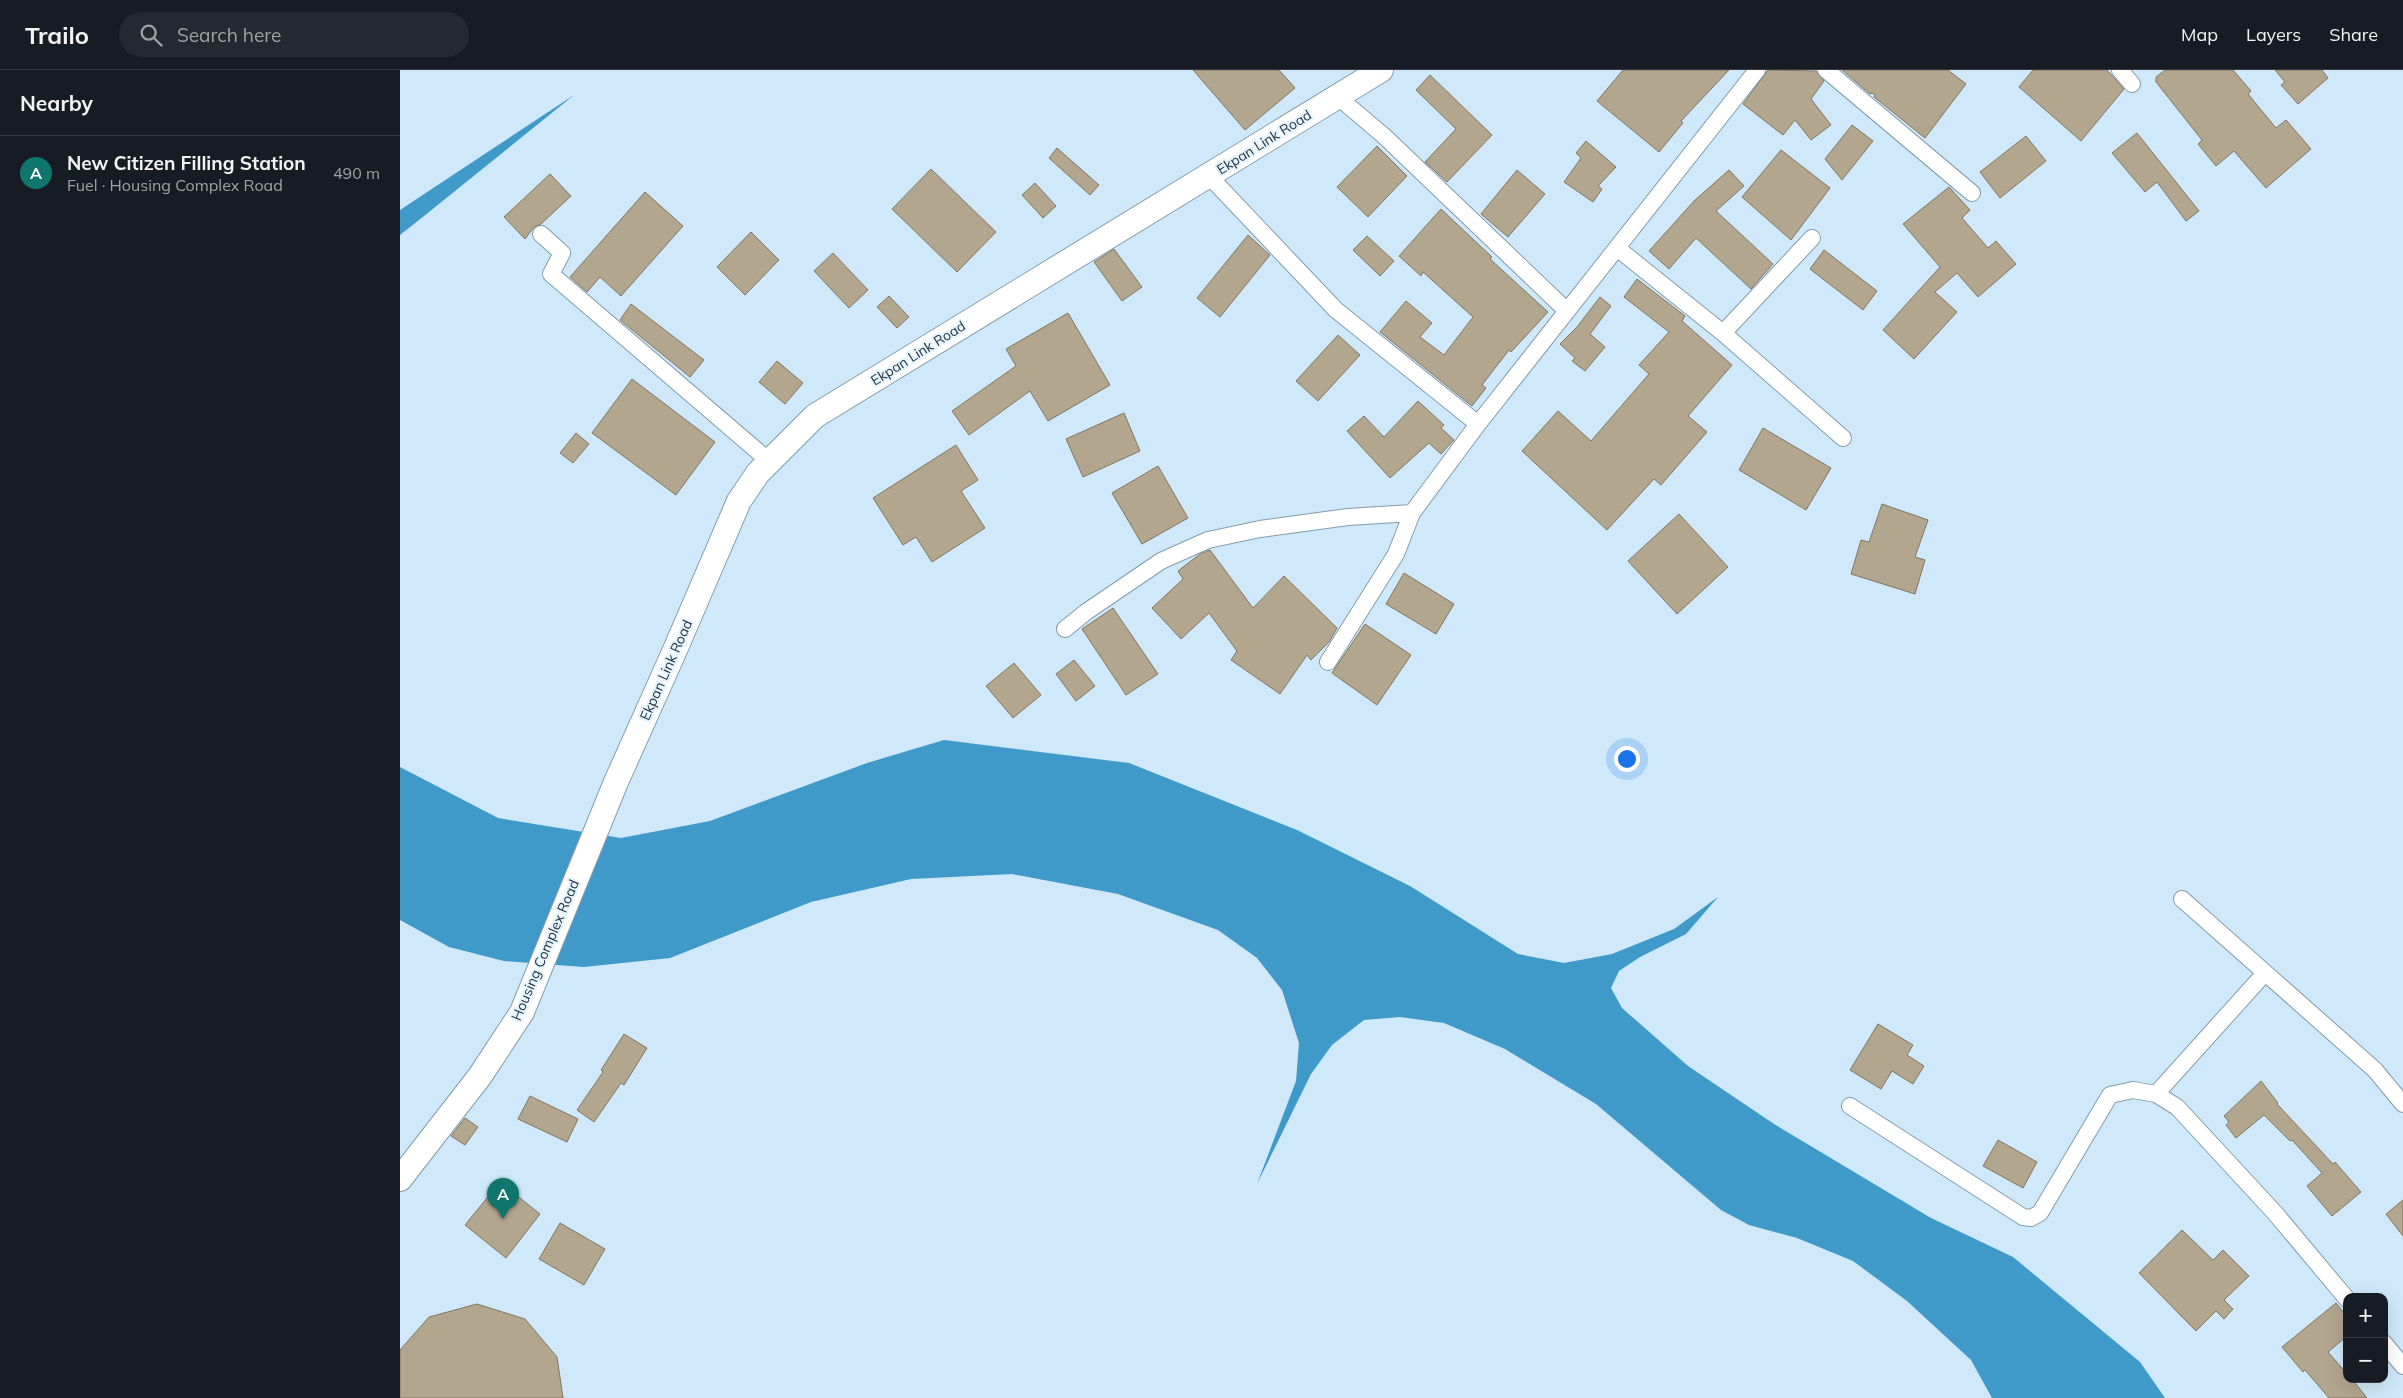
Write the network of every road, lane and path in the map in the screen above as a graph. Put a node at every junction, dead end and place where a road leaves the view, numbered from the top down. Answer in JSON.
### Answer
{"nodes":[{"id":1,"x":1381,"y":70,"type":"edge"},
{"id":2,"x":1757,"y":70,"type":"edge"},
{"id":3,"x":1826,"y":70,"type":"edge"},
{"id":4,"x":2120,"y":70,"type":"edge"},
{"id":5,"x":2132,"y":84,"type":"dead end"},
{"id":6,"x":1338,"y":97,"type":"junction"},
{"id":7,"x":1209,"y":176,"type":"junction"},
{"id":8,"x":1972,"y":193,"type":"dead end"},
{"id":9,"x":541,"y":234,"type":"dead end"},
{"id":10,"x":1812,"y":238,"type":"dead end"},
{"id":11,"x":1617,"y":248,"type":"junction"},
{"id":12,"x":1567,"y":311,"type":"junction"},
{"id":13,"x":1723,"y":333,"type":"junction"},
{"id":14,"x":1478,"y":424,"type":"junction"},
{"id":15,"x":1843,"y":438,"type":"dead end"},
{"id":16,"x":769,"y":461,"type":"junction"},
{"id":17,"x":1412,"y":513,"type":"junction"},
{"id":18,"x":1065,"y":629,"type":"dead end"},
{"id":19,"x":1328,"y":662,"type":"dead end"},
{"id":20,"x":616,"y":782,"type":"joint"},
{"id":21,"x":2182,"y":899,"type":"dead end"},
{"id":22,"x":2265,"y":973,"type":"junction"},
{"id":23,"x":2156,"y":1094,"type":"junction"},
{"id":24,"x":2403,"y":1104,"type":"edge"},
{"id":25,"x":1850,"y":1106,"type":"dead end"},
{"id":26,"x":400,"y":1179,"type":"edge"},
{"id":27,"x":2343,"y":1293,"type":"edge"},
{"id":28,"x":2388,"y":1348,"type":"edge"},
{"id":29,"x":2403,"y":1366,"type":"edge"}],
"edges":[{"from":1,"to":6,"type":"street","name":"Ekpan Link Road"},
{"from":2,"to":11,"type":"street"},
{"from":3,"to":8,"type":"street"},
{"from":4,"to":5,"type":"street"},
{"from":6,"to":7,"type":"street","name":"Ekpan Link Road"},
{"from":6,"to":12,"type":"street"},
{"from":7,"to":14,"type":"street"},
{"from":7,"to":16,"type":"street","name":"Ekpan Link Road"},
{"from":9,"to":16,"type":"street"},
{"from":10,"to":13,"type":"street"},
{"from":11,"to":12,"type":"street"},
{"from":11,"to":13,"type":"street"},
{"from":12,"to":14,"type":"street"},
{"from":13,"to":15,"type":"street"},
{"from":14,"to":17,"type":"street"},
{"from":16,"to":20,"type":"street","name":"Ekpan Link Road"},
{"from":17,"to":18,"type":"street"},
{"from":17,"to":19,"type":"street"},
{"from":20,"to":26,"type":"street","name":"Housing Complex Road"},
{"from":21,"to":22,"type":"street"},
{"from":22,"to":23,"type":"street"},
{"from":22,"to":24,"type":"street"},
{"from":23,"to":25,"type":"street"},
{"from":23,"to":27,"type":"street"},
{"from":28,"to":29,"type":"street"}]}
